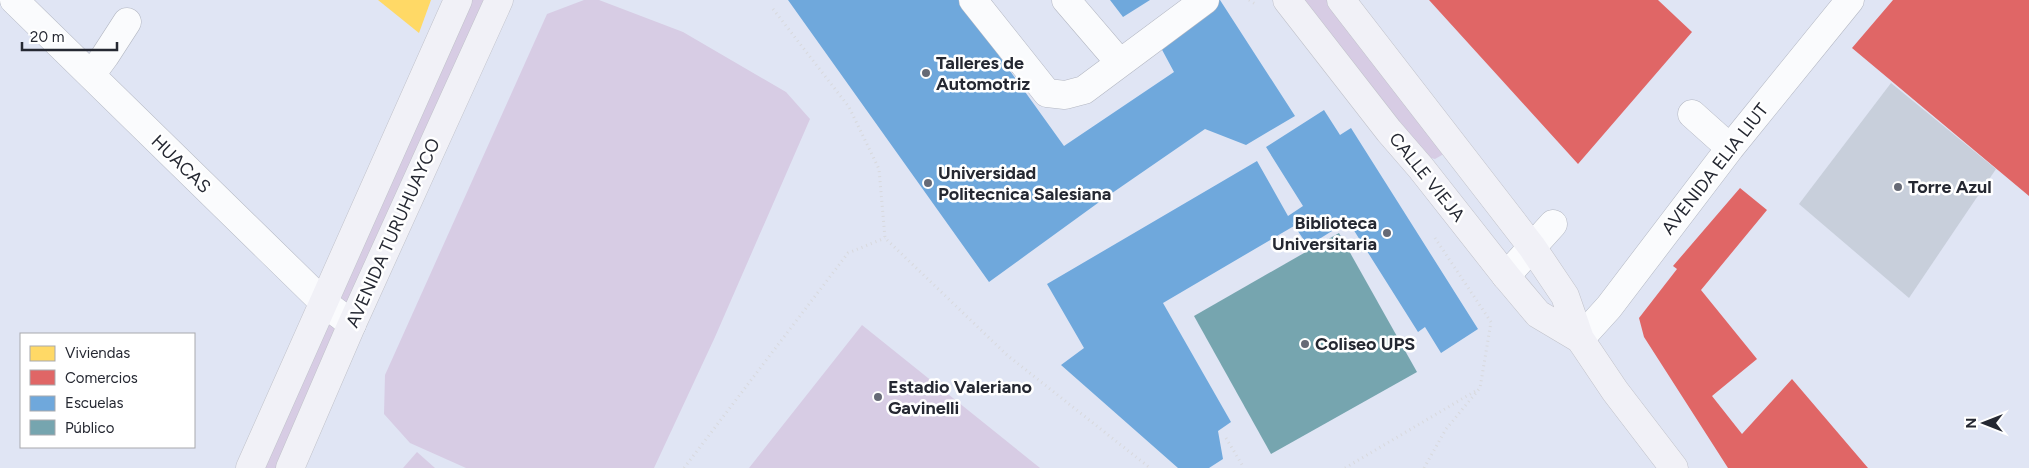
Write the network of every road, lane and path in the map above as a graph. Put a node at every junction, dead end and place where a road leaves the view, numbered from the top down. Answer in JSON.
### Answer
{"nodes":[{"id":1,"x":14,"y":0,"type":"edge"},
{"id":2,"x":458,"y":0,"type":"edge"},
{"id":3,"x":499,"y":0,"type":"edge"},
{"id":4,"x":973,"y":0,"type":"edge"},
{"id":5,"x":1066,"y":0,"type":"edge"},
{"id":6,"x":1205,"y":0,"type":"edge"},
{"id":7,"x":1249,"y":0,"type":"edge"},
{"id":8,"x":1341,"y":0,"type":"edge"},
{"id":9,"x":1850,"y":0,"type":"edge"},
{"id":10,"x":1283,"y":3,"type":"edge"},
{"id":11,"x":773,"y":9,"type":"dead end"},
{"id":12,"x":127,"y":22,"type":"dead end"},
{"id":13,"x":1120,"y":63,"type":"junction"},
{"id":14,"x":90,"y":75,"type":"junction"},
{"id":15,"x":1692,"y":114,"type":"dead end"},
{"id":16,"x":1730,"y":148,"type":"junction"},
{"id":17,"x":1553,"y":224,"type":"dead end"},
{"id":18,"x":1430,"y":231,"type":"dead end"},
{"id":19,"x":885,"y":238,"type":"junction"},
{"id":20,"x":1532,"y":247,"type":"junction"},
{"id":21,"x":1506,"y":276,"type":"junction"},
{"id":22,"x":324,"y":303,"type":"junction"},
{"id":23,"x":352,"y":324,"type":"junction"},
{"id":24,"x":1580,"y":339,"type":"junction"},
{"id":25,"x":1480,"y":388,"type":"junction"},
{"id":26,"x":1226,"y":438,"type":"dead end"},
{"id":27,"x":250,"y":468,"type":"edge"},
{"id":28,"x":290,"y":468,"type":"edge"},
{"id":29,"x":684,"y":468,"type":"edge"},
{"id":30,"x":1150,"y":468,"type":"edge"},
{"id":31,"x":1244,"y":468,"type":"edge"},
{"id":32,"x":1345,"y":468,"type":"edge"},
{"id":33,"x":1424,"y":468,"type":"edge"},
{"id":34,"x":1674,"y":468,"type":"edge"}],
"edges":[{"from":1,"to":14,"type":"street","name":"HUACAS"},
{"from":2,"to":22,"type":"main road","name":"AVENIDA TURUHUAYCO"},
{"from":3,"to":23,"type":"main road","name":"AVENIDA TURUHUAYCO"},
{"from":4,"to":13,"type":"street"},
{"from":5,"to":13,"type":"street"},
{"from":6,"to":13,"type":"street"},
{"from":7,"to":10,"type":"path"},
{"from":8,"to":20,"type":"main road","name":"CALLE VIEJA"},
{"from":9,"to":16,"type":"street","name":"AVENIDA ELIA LIUT"},
{"from":10,"to":21,"type":"main road","name":"CALLE VIEJA"},
{"from":11,"to":19,"type":"path"},
{"from":12,"to":14,"type":"street"},
{"from":14,"to":22,"type":"street","name":"HUACAS"},
{"from":15,"to":16,"type":"street"},
{"from":16,"to":24,"type":"street","name":"AVENIDA ELIA LIUT"},
{"from":17,"to":20,"type":"street"},
{"from":18,"to":25,"type":"path"},
{"from":19,"to":29,"type":"path"},
{"from":19,"to":30,"type":"path"},
{"from":20,"to":21,"type":"street"},
{"from":20,"to":24,"type":"main road","name":"CALLE VIEJA"},
{"from":21,"to":24,"type":"main road","name":"CALLE VIEJA"},
{"from":22,"to":23,"type":"street","name":"HUACAS"},
{"from":22,"to":27,"type":"main road","name":"AVENIDA TURUHUAYCO"},
{"from":23,"to":28,"type":"main road","name":"AVENIDA TURUHUAYCO"},
{"from":24,"to":34,"type":"main road","name":"CALLE VIEJA"},
{"from":25,"to":32,"type":"path"},
{"from":25,"to":33,"type":"path"},
{"from":26,"to":31,"type":"path"}]}
